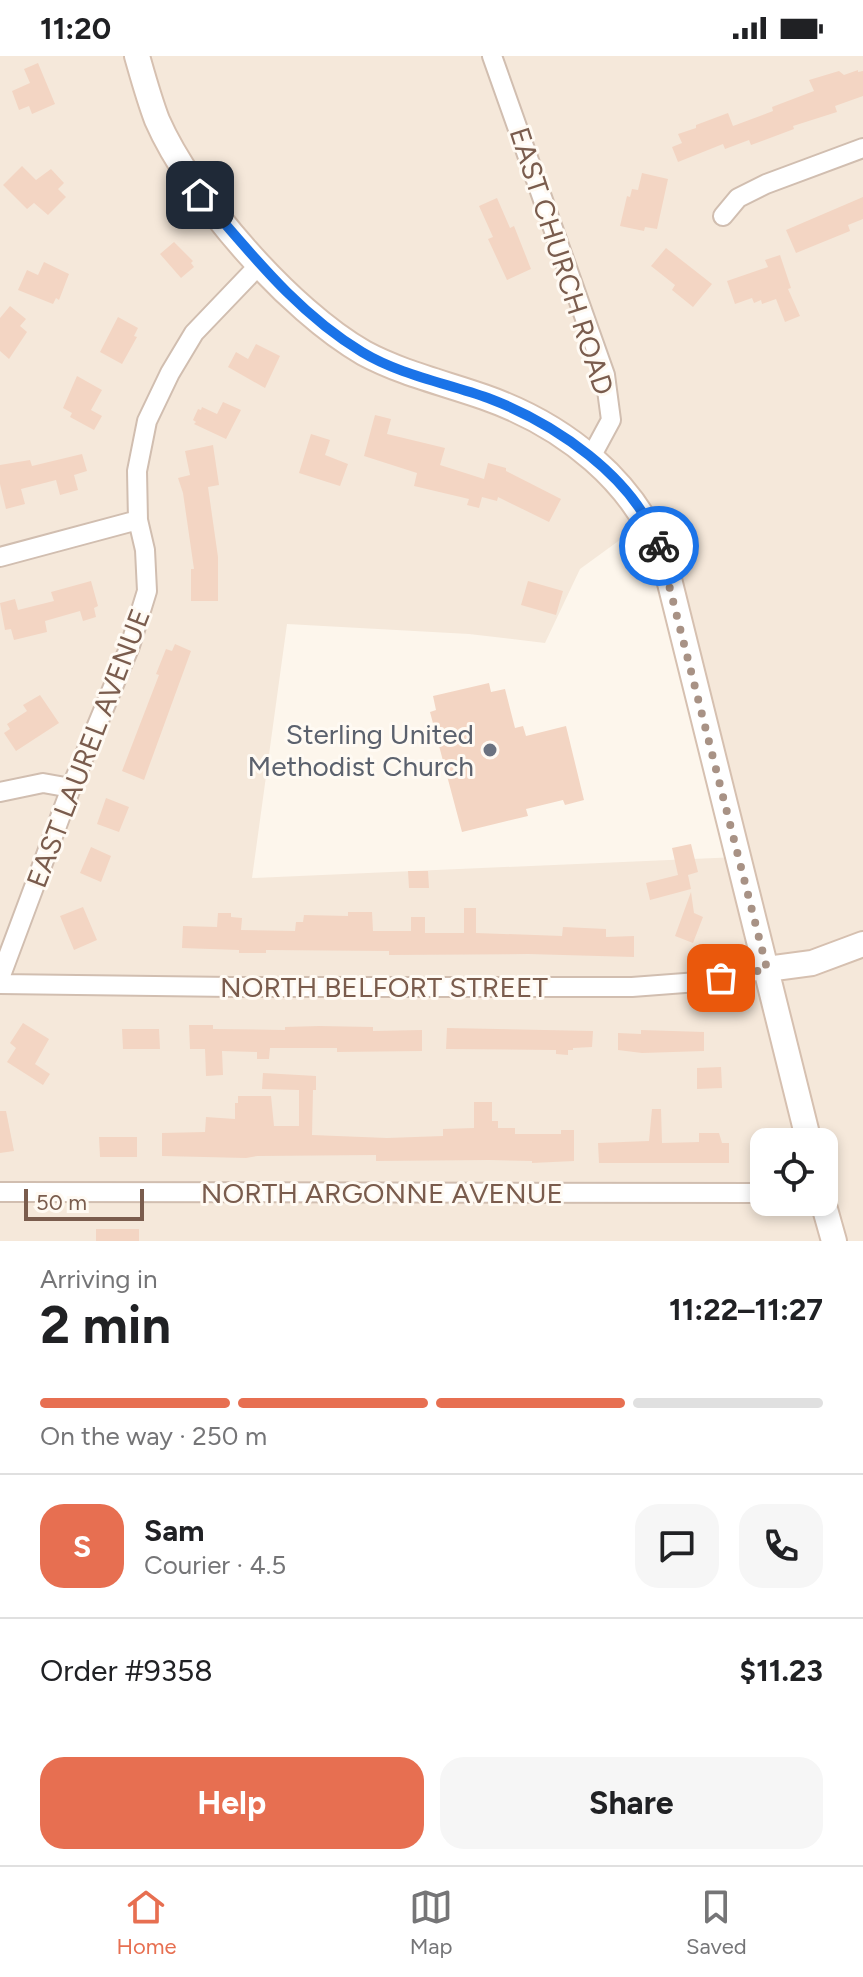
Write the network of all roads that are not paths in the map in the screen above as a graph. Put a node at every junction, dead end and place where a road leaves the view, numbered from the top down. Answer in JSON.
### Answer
{"nodes":[{"id":1,"x":137,"y":56,"type":"edge"},
{"id":2,"x":492,"y":56,"type":"edge"},
{"id":3,"x":863,"y":148,"type":"edge"},
{"id":4,"x":723,"y":216,"type":"dead end"},
{"id":5,"x":260,"y":264,"type":"junction"},
{"id":6,"x":591,"y":457,"type":"junction"},
{"id":7,"x":138,"y":520,"type":"junction"},
{"id":8,"x":0,"y":557,"type":"edge"},
{"id":9,"x":71,"y":788,"type":"junction"},
{"id":10,"x":0,"y":792,"type":"edge"},
{"id":11,"x":863,"y":944,"type":"edge"},
{"id":12,"x":767,"y":969,"type":"junction"},
{"id":13,"x":0,"y":981,"type":"edge"},
{"id":14,"x":806,"y":1128,"type":"edge"},
{"id":15,"x":0,"y":1192,"type":"edge"},
{"id":16,"x":750,"y":1193,"type":"edge"},
{"id":17,"x":827,"y":1216,"type":"edge"},
{"id":18,"x":834,"y":1241,"type":"edge"}],
"edges":[{"from":1,"to":5,"type":"street"},
{"from":2,"to":6,"type":"street","name":"EAST CHURCH ROAD"},
{"from":3,"to":4,"type":"street"},
{"from":5,"to":6,"type":"street"},
{"from":5,"to":7,"type":"street","name":"EAST LAUREL AVENUE"},
{"from":6,"to":12,"type":"street"},
{"from":7,"to":8,"type":"street"},
{"from":7,"to":9,"type":"street","name":"EAST LAUREL AVENUE"},
{"from":9,"to":10,"type":"street"},
{"from":9,"to":13,"type":"street","name":"EAST LAUREL AVENUE"},
{"from":11,"to":12,"type":"street"},
{"from":12,"to":13,"type":"street","name":"NORTH BELFORT STREET"},
{"from":12,"to":14,"type":"street"},
{"from":15,"to":16,"type":"street","name":"NORTH ARGONNE AVENUE"},
{"from":17,"to":18,"type":"street"}]}
